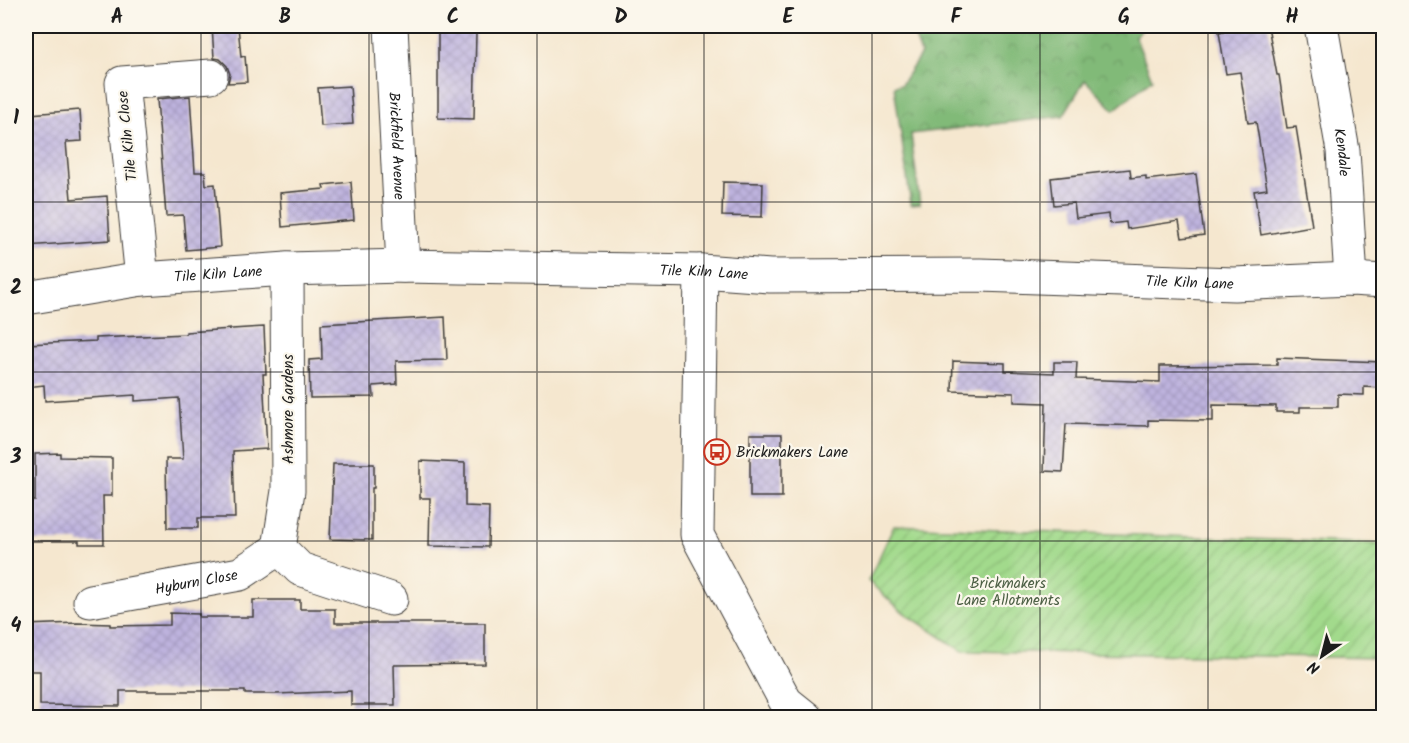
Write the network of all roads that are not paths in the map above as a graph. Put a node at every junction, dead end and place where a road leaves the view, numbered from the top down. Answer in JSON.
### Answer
{"nodes":[{"id":1,"x":391,"y":26,"type":"edge"},
{"id":2,"x":1321,"y":26,"type":"edge"},
{"id":3,"x":211,"y":76,"type":"dead end"},
{"id":4,"x":403,"y":266,"type":"junction"},
{"id":5,"x":287,"y":269,"type":"junction"},
{"id":6,"x":701,"y":271,"type":"junction"},
{"id":7,"x":142,"y":279,"type":"junction"},
{"id":8,"x":1352,"y":279,"type":"junction"},
{"id":9,"x":1383,"y":281,"type":"edge"},
{"id":10,"x":26,"y":297,"type":"edge"},
{"id":11,"x":279,"y":548,"type":"junction"},
{"id":12,"x":391,"y":599,"type":"dead end"},
{"id":13,"x":90,"y":601,"type":"dead end"},
{"id":14,"x":786,"y":712,"type":"edge"}],
"edges":[{"from":1,"to":4,"type":"street","name":"Brickfield Avenue"},
{"from":2,"to":8,"type":"street","name":"Kendale"},
{"from":3,"to":7,"type":"street","name":"Tile Kiln Close"},
{"from":4,"to":5,"type":"street","name":"Tile Kiln Lane"},
{"from":4,"to":6,"type":"street","name":"Tile Kiln Lane"},
{"from":5,"to":7,"type":"street","name":"Tile Kiln Lane"},
{"from":5,"to":11,"type":"street","name":"Ashmore Gardens"},
{"from":6,"to":8,"type":"street","name":"Tile Kiln Lane"},
{"from":6,"to":14,"type":"street"},
{"from":7,"to":10,"type":"street","name":"Tile Kiln Lane"},
{"from":8,"to":9,"type":"street","name":"Tile Kiln Lane"},
{"from":11,"to":12,"type":"street"},
{"from":11,"to":13,"type":"street","name":"Hyburn Close"}]}
